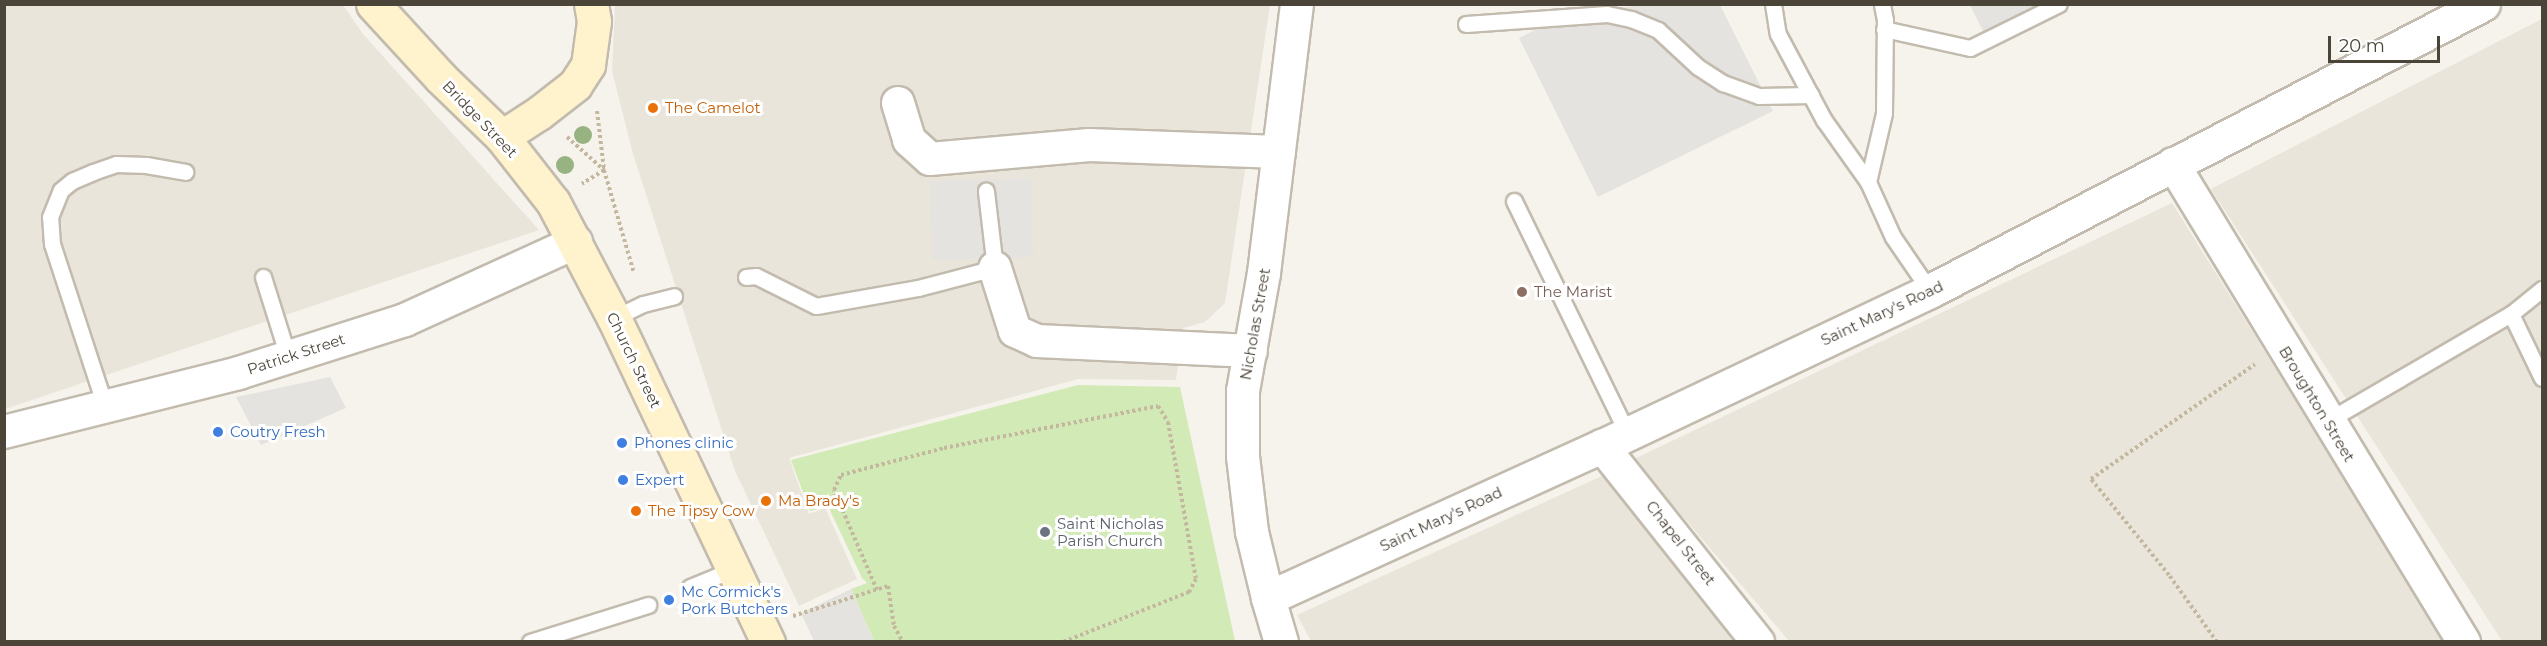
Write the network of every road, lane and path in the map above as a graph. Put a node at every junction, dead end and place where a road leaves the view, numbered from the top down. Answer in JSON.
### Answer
{"nodes":[{"id":1,"x":373,"y":4,"type":"edge"},
{"id":2,"x":591,"y":4,"type":"edge"},
{"id":3,"x":1297,"y":4,"type":"edge"},
{"id":4,"x":1773,"y":4,"type":"edge"},
{"id":5,"x":1882,"y":4,"type":"edge"},
{"id":6,"x":2059,"y":4,"type":"edge"},
{"id":7,"x":2483,"y":4,"type":"edge"},
{"id":8,"x":1466,"y":24,"type":"dead end"},
{"id":9,"x":1884,"y":29,"type":"junction"},
{"id":10,"x":1811,"y":96,"type":"junction"},
{"id":11,"x":898,"y":103,"type":"dead end"},
{"id":12,"x":597,"y":110,"type":"dead end"},
{"id":13,"x":539,"y":113,"type":"junction"},
{"id":14,"x":502,"y":137,"type":"junction"},
{"id":15,"x":1279,"y":152,"type":"junction"},
{"id":16,"x":2173,"y":164,"type":"junction"},
{"id":17,"x":604,"y":170,"type":"junction"},
{"id":18,"x":185,"y":172,"type":"dead end"},
{"id":19,"x":1868,"y":182,"type":"junction"},
{"id":20,"x":986,"y":191,"type":"dead end"},
{"id":21,"x":1514,"y":201,"type":"dead end"},
{"id":22,"x":576,"y":242,"type":"junction"},
{"id":23,"x":995,"y":268,"type":"junction"},
{"id":24,"x":263,"y":277,"type":"dead end"},
{"id":25,"x":746,"y":277,"type":"dead end"},
{"id":26,"x":2542,"y":289,"type":"edge"},
{"id":27,"x":1930,"y":291,"type":"junction"},
{"id":28,"x":674,"y":296,"type":"dead end"},
{"id":29,"x":629,"y":311,"type":"junction"},
{"id":30,"x":2511,"y":314,"type":"junction"},
{"id":31,"x":1251,"y":351,"type":"junction"},
{"id":32,"x":288,"y":357,"type":"junction"},
{"id":33,"x":2259,"y":362,"type":"dead end"},
{"id":34,"x":2542,"y":378,"type":"edge"},
{"id":35,"x":105,"y":406,"type":"junction"},
{"id":36,"x":2327,"y":421,"type":"junction"},
{"id":37,"x":4,"y":432,"type":"edge"},
{"id":38,"x":1615,"y":440,"type":"junction"},
{"id":39,"x":734,"y":569,"type":"junction"},
{"id":40,"x":690,"y":587,"type":"dead end"},
{"id":41,"x":877,"y":590,"type":"junction"},
{"id":42,"x":1268,"y":598,"type":"junction"},
{"id":43,"x":648,"y":605,"type":"dead end"},
{"id":44,"x":765,"y":634,"type":"edge"},
{"id":45,"x":530,"y":642,"type":"edge"},
{"id":46,"x":903,"y":642,"type":"edge"},
{"id":47,"x":1063,"y":642,"type":"edge"},
{"id":48,"x":1281,"y":642,"type":"edge"},
{"id":49,"x":1758,"y":642,"type":"edge"},
{"id":50,"x":2217,"y":642,"type":"edge"},
{"id":51,"x":2464,"y":642,"type":"edge"}],
"edges":[{"from":1,"to":14,"type":"main road","name":"Bridge Street"},
{"from":2,"to":13,"type":"main road"},
{"from":3,"to":15,"type":"street","name":"Nicholas Street"},
{"from":4,"to":10,"type":"lane"},
{"from":5,"to":9,"type":"lane"},
{"from":6,"to":9,"type":"lane"},
{"from":7,"to":16,"type":"street","name":"Saint Mary's Road"},
{"from":8,"to":10,"type":"lane"},
{"from":9,"to":19,"type":"lane"},
{"from":10,"to":19,"type":"lane"},
{"from":11,"to":15,"type":"street"},
{"from":12,"to":17,"type":"path"},
{"from":13,"to":14,"type":"main road"},
{"from":13,"to":17,"type":"path"},
{"from":14,"to":22,"type":"main road","name":"Bridge Street"},
{"from":15,"to":31,"type":"street","name":"Nicholas Street"},
{"from":16,"to":27,"type":"street","name":"Saint Mary's Road"},
{"from":16,"to":36,"type":"street","name":"Broughton Street"},
{"from":17,"to":29,"type":"path"},
{"from":18,"to":35,"type":"lane"},
{"from":19,"to":27,"type":"lane"},
{"from":20,"to":23,"type":"lane"},
{"from":21,"to":38,"type":"lane"},
{"from":22,"to":29,"type":"main road","name":"Church Street"},
{"from":22,"to":32,"type":"street","name":"Patrick Street"},
{"from":23,"to":25,"type":"lane"},
{"from":23,"to":31,"type":"street"},
{"from":24,"to":32,"type":"lane"},
{"from":26,"to":30,"type":"lane"},
{"from":27,"to":38,"type":"street","name":"Saint Mary's Road"},
{"from":28,"to":29,"type":"lane"},
{"from":29,"to":39,"type":"main road","name":"Church Street"},
{"from":30,"to":34,"type":"lane"},
{"from":30,"to":36,"type":"lane"},
{"from":31,"to":42,"type":"street","name":"Nicholas Street"},
{"from":32,"to":35,"type":"street","name":"Patrick Street"},
{"from":33,"to":50,"type":"path"},
{"from":35,"to":37,"type":"street","name":"Patrick Street"},
{"from":36,"to":51,"type":"street","name":"Broughton Street"},
{"from":38,"to":42,"type":"street","name":"Saint Mary's Road"},
{"from":38,"to":49,"type":"street","name":"Chapel Street"},
{"from":39,"to":40,"type":"lane"},
{"from":39,"to":44,"type":"main road","name":"Church Street"},
{"from":41,"to":44,"type":"path"},
{"from":41,"to":46,"type":"path"},
{"from":41,"to":47,"type":"path"},
{"from":42,"to":48,"type":"street","name":"Nicholas Street"},
{"from":43,"to":45,"type":"lane"}]}
